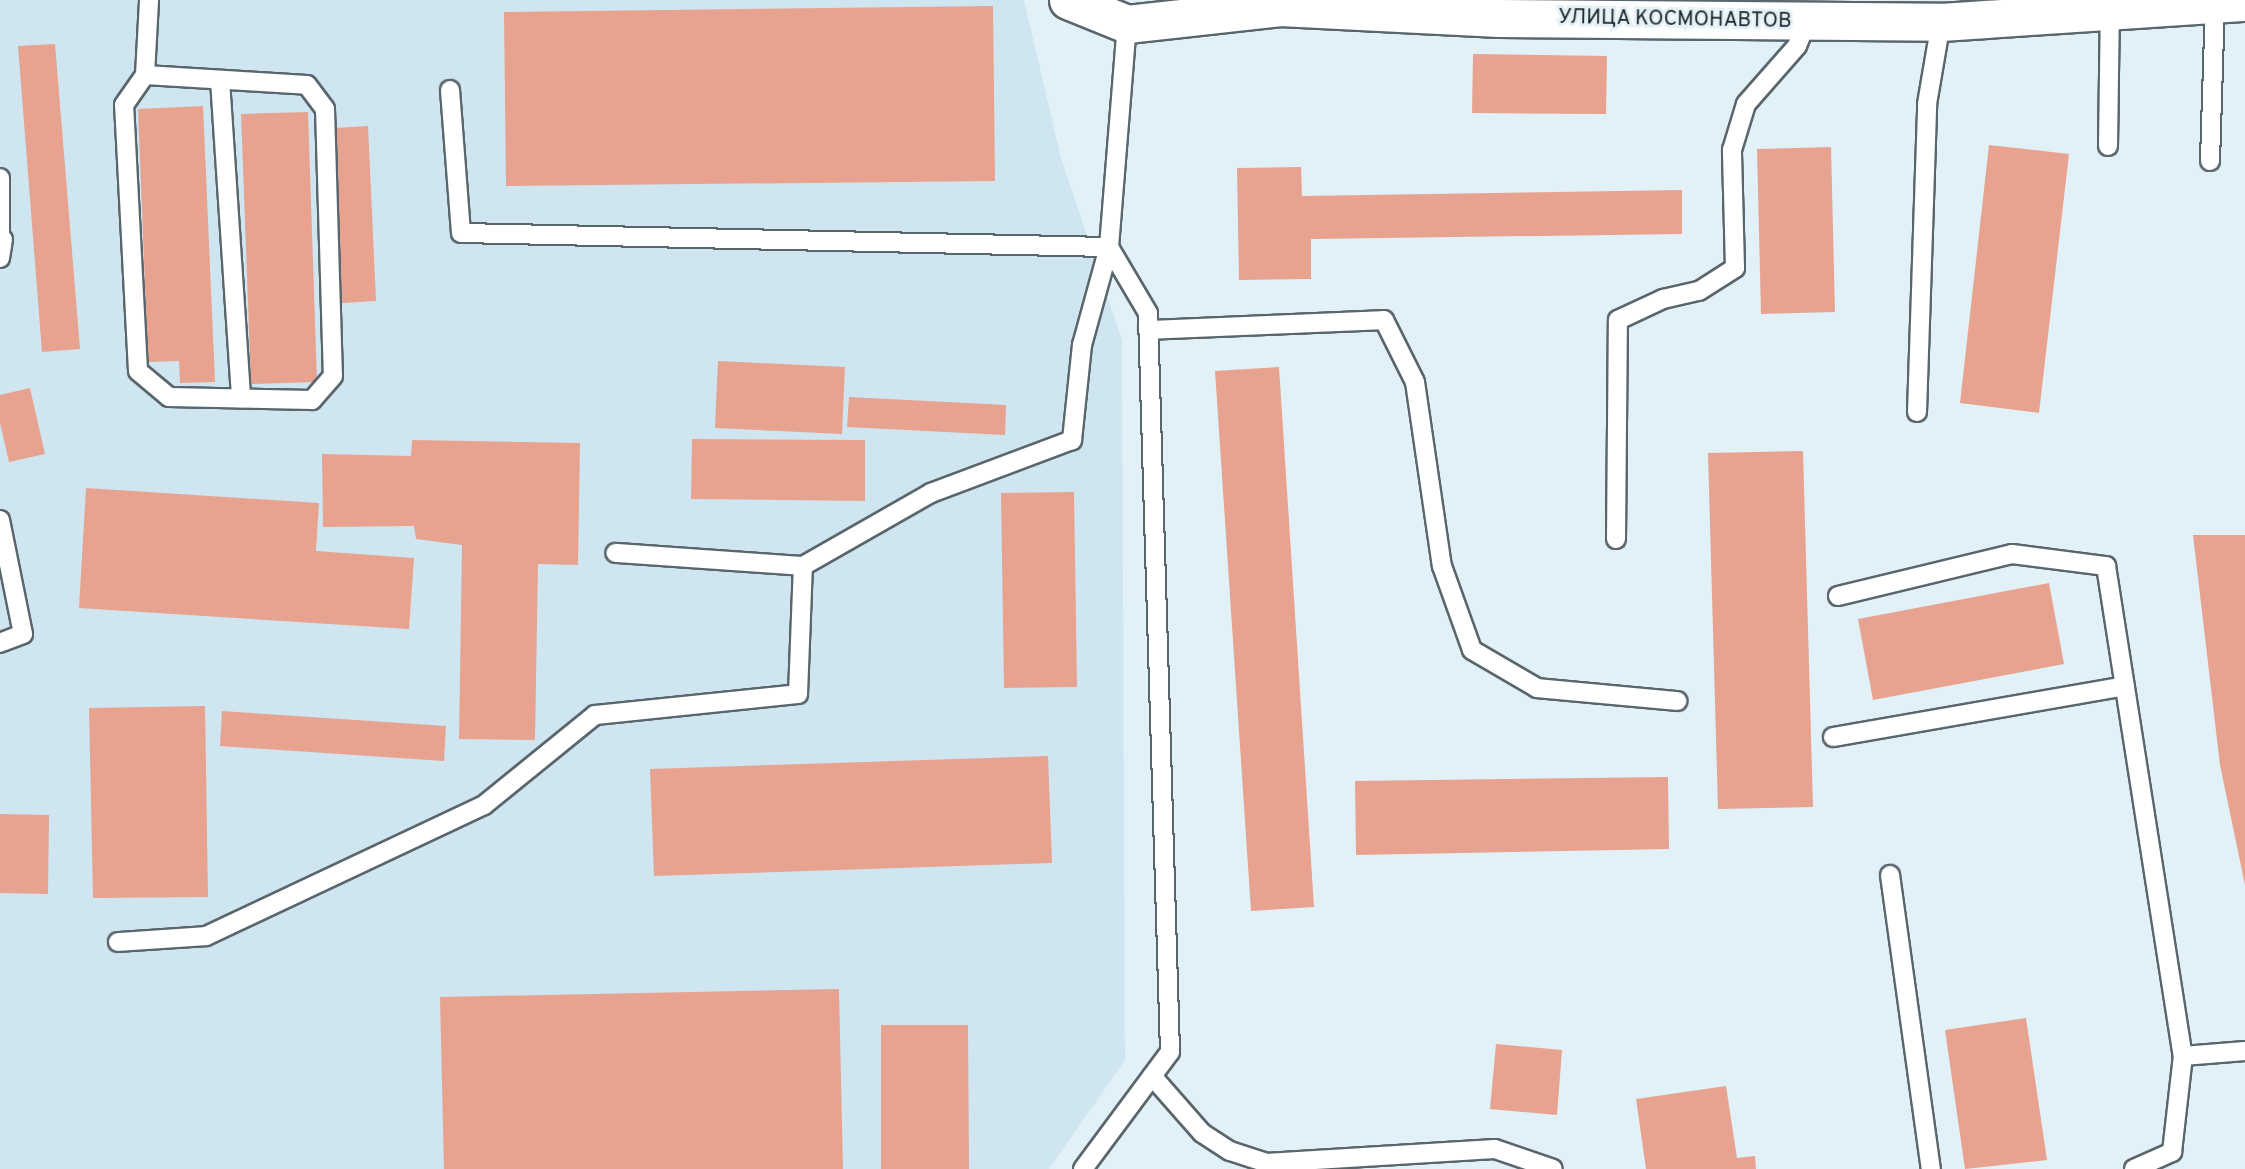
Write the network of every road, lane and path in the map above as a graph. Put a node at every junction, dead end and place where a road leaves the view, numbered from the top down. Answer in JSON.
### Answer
{"nodes":[{"id":1,"x":149,"y":0,"type":"edge"},
{"id":2,"x":1069,"y":0,"type":"edge"},
{"id":3,"x":2230,"y":3,"type":"edge"},
{"id":4,"x":1279,"y":4,"type":"edge"},
{"id":5,"x":2110,"y":11,"type":"junction"},
{"id":6,"x":1807,"y":21,"type":"junction"},
{"id":7,"x":1941,"y":22,"type":"junction"},
{"id":8,"x":1127,"y":24,"type":"junction"},
{"id":9,"x":145,"y":75,"type":"junction"},
{"id":10,"x":220,"y":80,"type":"junction"},
{"id":11,"x":450,"y":90,"type":"dead end"},
{"id":12,"x":2108,"y":146,"type":"dead end"},
{"id":13,"x":2210,"y":161,"type":"dead end"},
{"id":14,"x":0,"y":178,"type":"edge"},
{"id":15,"x":2,"y":239,"type":"edge"},
{"id":16,"x":1109,"y":247,"type":"junction"},
{"id":17,"x":0,"y":258,"type":"edge"},
{"id":18,"x":1148,"y":330,"type":"junction"},
{"id":19,"x":241,"y":398,"type":"junction"},
{"id":20,"x":1917,"y":412,"type":"dead end"},
{"id":21,"x":0,"y":520,"type":"edge"},
{"id":22,"x":1616,"y":539,"type":"dead end"},
{"id":23,"x":615,"y":553,"type":"dead end"},
{"id":24,"x":803,"y":566,"type":"junction"},
{"id":25,"x":1838,"y":596,"type":"dead end"},
{"id":26,"x":0,"y":643,"type":"edge"},
{"id":27,"x":2124,"y":686,"type":"junction"},
{"id":28,"x":1677,"y":701,"type":"dead end"},
{"id":29,"x":1833,"y":737,"type":"dead end"},
{"id":30,"x":1890,"y":875,"type":"dead end"},
{"id":31,"x":118,"y":942,"type":"dead end"},
{"id":32,"x":2245,"y":1051,"type":"edge"},
{"id":33,"x":2183,"y":1056,"type":"junction"},
{"id":34,"x":1152,"y":1076,"type":"junction"},
{"id":35,"x":1083,"y":1169,"type":"edge"},
{"id":36,"x":1553,"y":1169,"type":"edge"},
{"id":37,"x":1931,"y":1169,"type":"edge"},
{"id":38,"x":2134,"y":1169,"type":"edge"}],
"edges":[{"from":1,"to":9,"type":"lane"},
{"from":2,"to":8,"type":"street","name":"УЛИЦА КОСМОНАВТОВ"},
{"from":3,"to":5,"type":"street","name":"УЛИЦА КОСМОНАВТОВ"},
{"from":3,"to":13,"type":"lane"},
{"from":4,"to":6,"type":"street","name":"УЛИЦА КОСМОНАВТОВ"},
{"from":4,"to":8,"type":"street","name":"УЛИЦА КОСМОНАВТОВ"},
{"from":5,"to":7,"type":"street","name":"УЛИЦА КОСМОНАВТОВ"},
{"from":5,"to":12,"type":"lane"},
{"from":6,"to":7,"type":"street","name":"УЛИЦА КОСМОНАВТОВ"},
{"from":6,"to":22,"type":"lane"},
{"from":7,"to":20,"type":"lane"},
{"from":8,"to":16,"type":"lane"},
{"from":9,"to":10,"type":"lane"},
{"from":9,"to":19,"type":"lane"},
{"from":10,"to":19,"type":"lane"},
{"from":10,"to":19,"type":"lane"},
{"from":11,"to":16,"type":"lane"},
{"from":14,"to":15,"type":"lane"},
{"from":15,"to":17,"type":"lane"},
{"from":16,"to":18,"type":"lane"},
{"from":16,"to":24,"type":"lane"},
{"from":18,"to":28,"type":"lane"},
{"from":18,"to":34,"type":"lane"},
{"from":21,"to":26,"type":"lane"},
{"from":23,"to":24,"type":"lane"},
{"from":24,"to":31,"type":"lane"},
{"from":25,"to":27,"type":"lane"},
{"from":27,"to":29,"type":"lane"},
{"from":27,"to":33,"type":"lane"},
{"from":30,"to":37,"type":"lane"},
{"from":32,"to":33,"type":"lane"},
{"from":33,"to":38,"type":"lane"},
{"from":34,"to":35,"type":"lane"},
{"from":34,"to":36,"type":"lane"}]}
